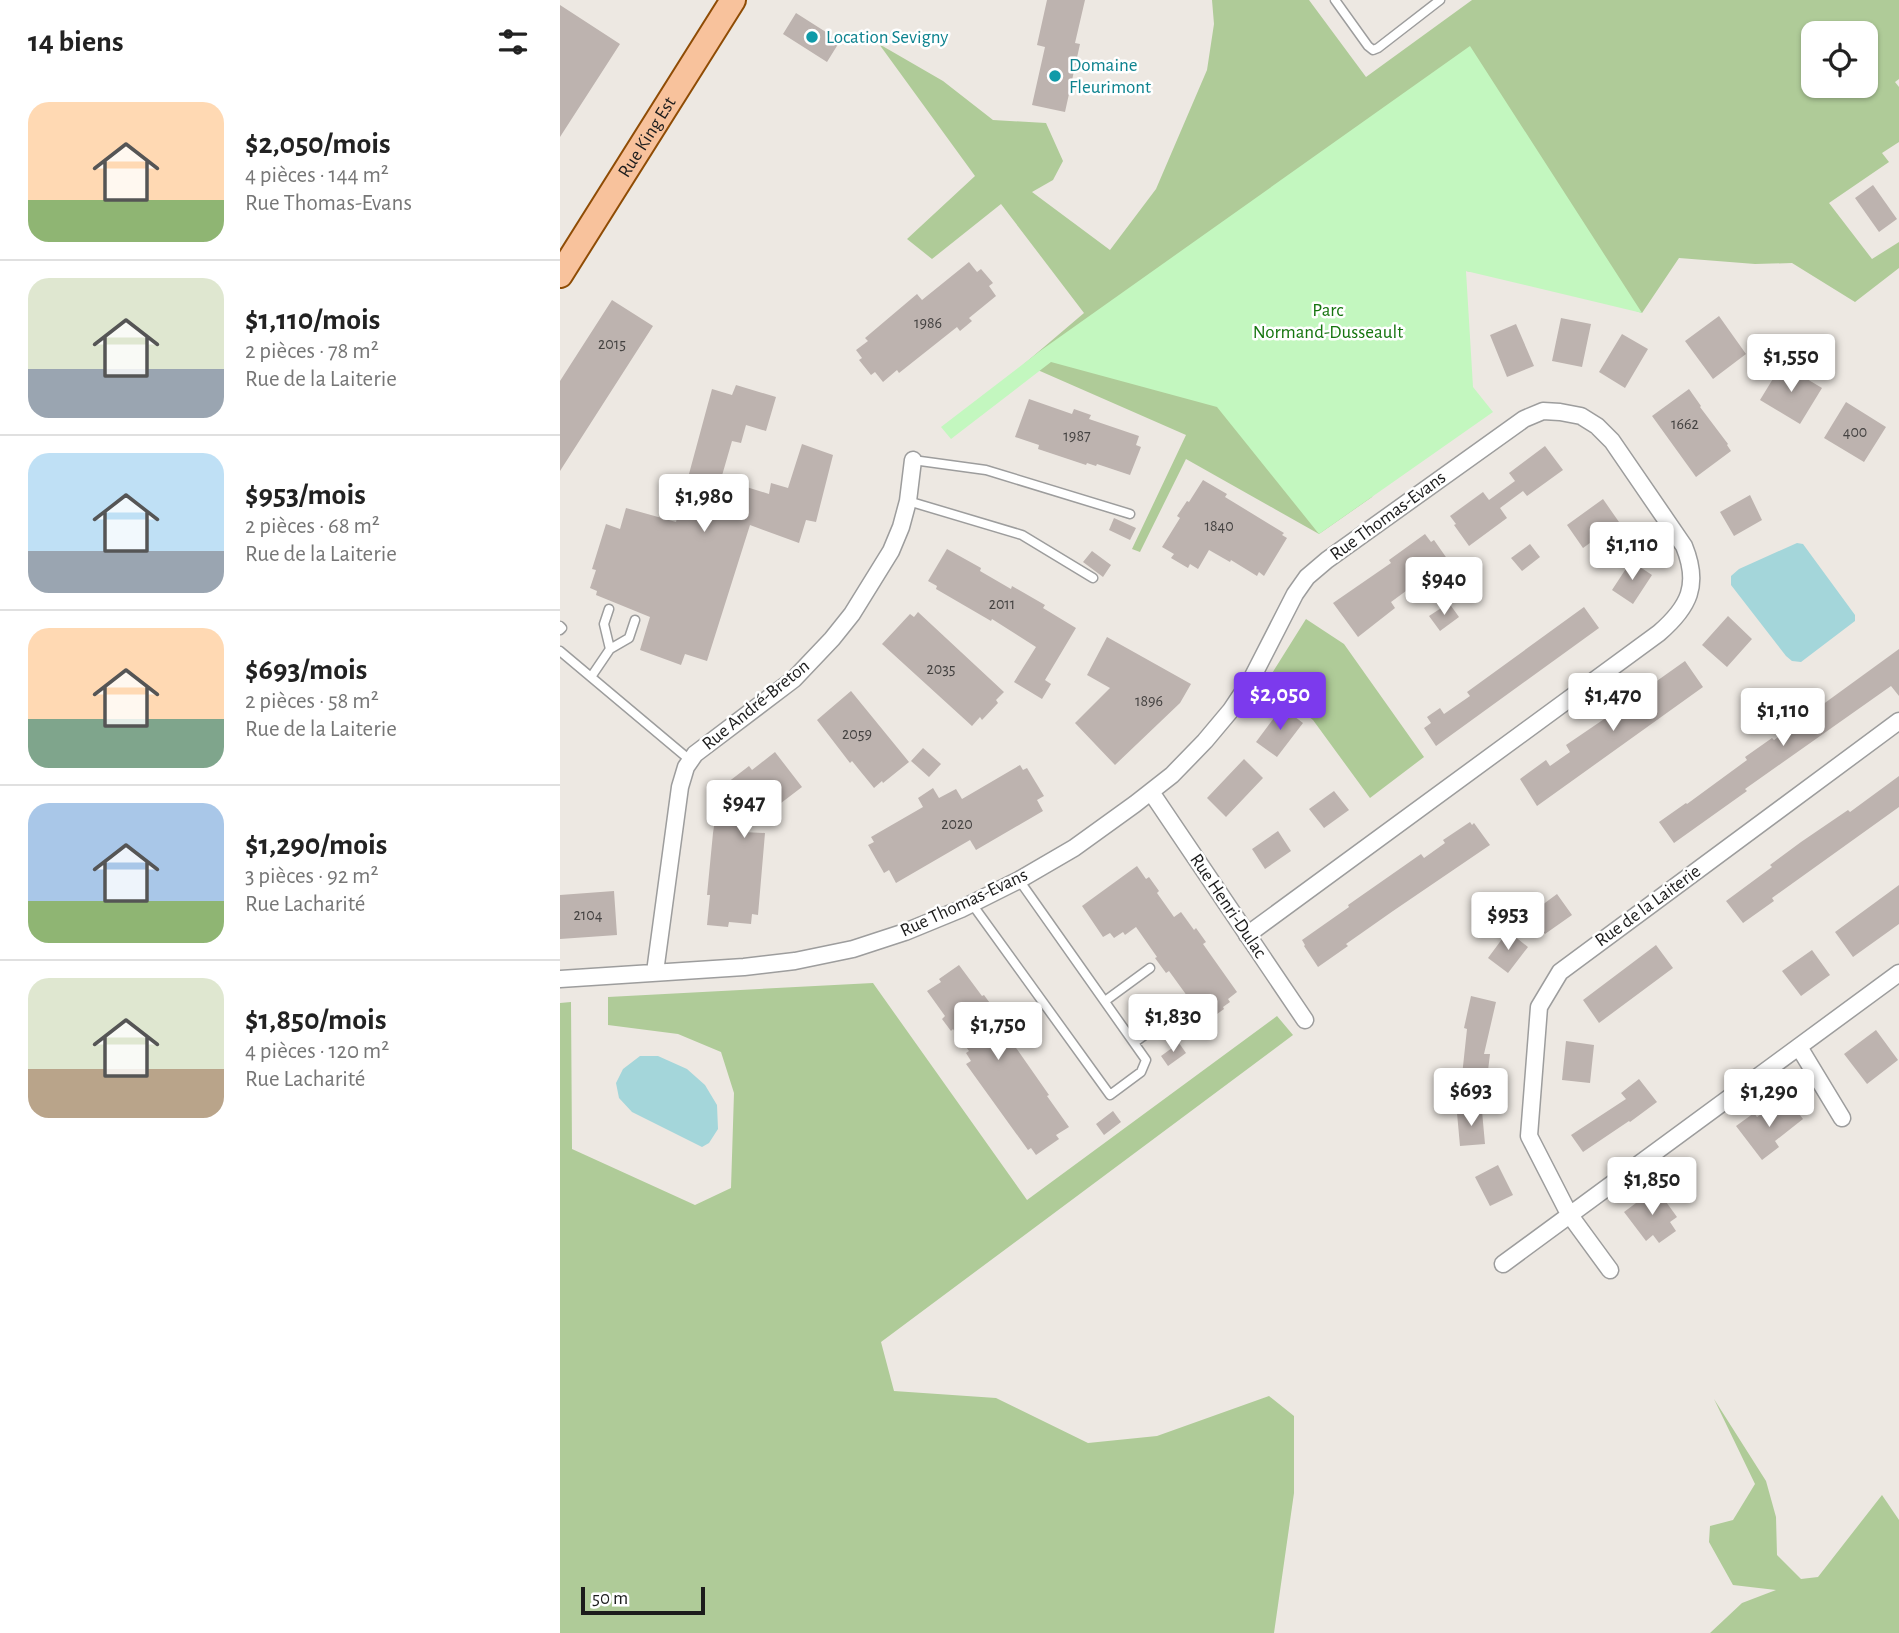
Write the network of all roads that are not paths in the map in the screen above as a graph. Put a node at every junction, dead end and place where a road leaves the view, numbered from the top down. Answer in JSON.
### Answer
{"nodes":[{"id":1,"x":733,"y":0,"type":"edge"},
{"id":2,"x":1335,"y":0,"type":"edge"},
{"id":3,"x":1440,"y":0,"type":"edge"},
{"id":4,"x":560,"y":275,"type":"edge"},
{"id":5,"x":913,"y":460,"type":"joint"},
{"id":6,"x":908,"y":501,"type":"junction"},
{"id":7,"x":1130,"y":514,"type":"dead end"},
{"id":8,"x":1093,"y":578,"type":"dead end"},
{"id":9,"x":609,"y":608,"type":"dead end"},
{"id":10,"x":635,"y":620,"type":"dead end"},
{"id":11,"x":610,"y":649,"type":"junction"},
{"id":12,"x":560,"y":651,"type":"edge"},
{"id":13,"x":591,"y":677,"type":"junction"},
{"id":14,"x":1899,"y":721,"type":"edge"},
{"id":15,"x":691,"y":761,"type":"junction"},
{"id":16,"x":1150,"y":792,"type":"junction"},
{"id":17,"x":1019,"y":880,"type":"junction"},
{"id":18,"x":972,"y":904,"type":"junction"},
{"id":19,"x":1247,"y":935,"type":"junction"},
{"id":20,"x":1150,"y":968,"type":"dead end"},
{"id":21,"x":655,"y":972,"type":"junction"},
{"id":22,"x":1899,"y":973,"type":"edge"},
{"id":23,"x":560,"y":979,"type":"edge"},
{"id":24,"x":1105,"y":1001,"type":"junction"},
{"id":25,"x":1180,"y":1010,"type":"dead end"},
{"id":26,"x":1305,"y":1020,"type":"dead end"},
{"id":27,"x":1135,"y":1042,"type":"junction"},
{"id":28,"x":1799,"y":1047,"type":"junction"},
{"id":29,"x":1842,"y":1118,"type":"dead end"},
{"id":30,"x":1570,"y":1214,"type":"junction"},
{"id":31,"x":1503,"y":1264,"type":"dead end"},
{"id":32,"x":1610,"y":1270,"type":"dead end"}],
"edges":[{"from":1,"to":4,"type":"main road","name":"Rue King Est"},
{"from":2,"to":3,"type":"lane"},
{"from":5,"to":6,"type":"street","name":"Rue André-Breton"},
{"from":5,"to":7,"type":"lane"},
{"from":6,"to":8,"type":"lane"},
{"from":6,"to":15,"type":"street","name":"Rue André-Breton"},
{"from":9,"to":11,"type":"lane"},
{"from":10,"to":11,"type":"lane"},
{"from":11,"to":13,"type":"lane"},
{"from":12,"to":13,"type":"lane"},
{"from":13,"to":15,"type":"lane"},
{"from":14,"to":30,"type":"street","name":"Rue de la Laiterie"},
{"from":15,"to":21,"type":"street","name":"Rue André-Breton"},
{"from":16,"to":17,"type":"street","name":"Rue Thomas-Evans"},
{"from":16,"to":19,"type":"street","name":"Rue Henri-Dulac"},
{"from":16,"to":19,"type":"street","name":"Rue Thomas-Evans"},
{"from":17,"to":18,"type":"street","name":"Rue Thomas-Evans"},
{"from":17,"to":24,"type":"lane"},
{"from":18,"to":21,"type":"street","name":"Rue Thomas-Evans"},
{"from":18,"to":27,"type":"lane"},
{"from":19,"to":26,"type":"street","name":"Rue Henri-Dulac"},
{"from":20,"to":24,"type":"lane"},
{"from":21,"to":23,"type":"street","name":"Rue Thomas-Evans"},
{"from":22,"to":28,"type":"street"},
{"from":24,"to":27,"type":"lane"},
{"from":25,"to":27,"type":"lane"},
{"from":28,"to":29,"type":"street"},
{"from":28,"to":30,"type":"street"},
{"from":30,"to":31,"type":"street"},
{"from":30,"to":32,"type":"street","name":"Rue de la Laiterie"}]}
